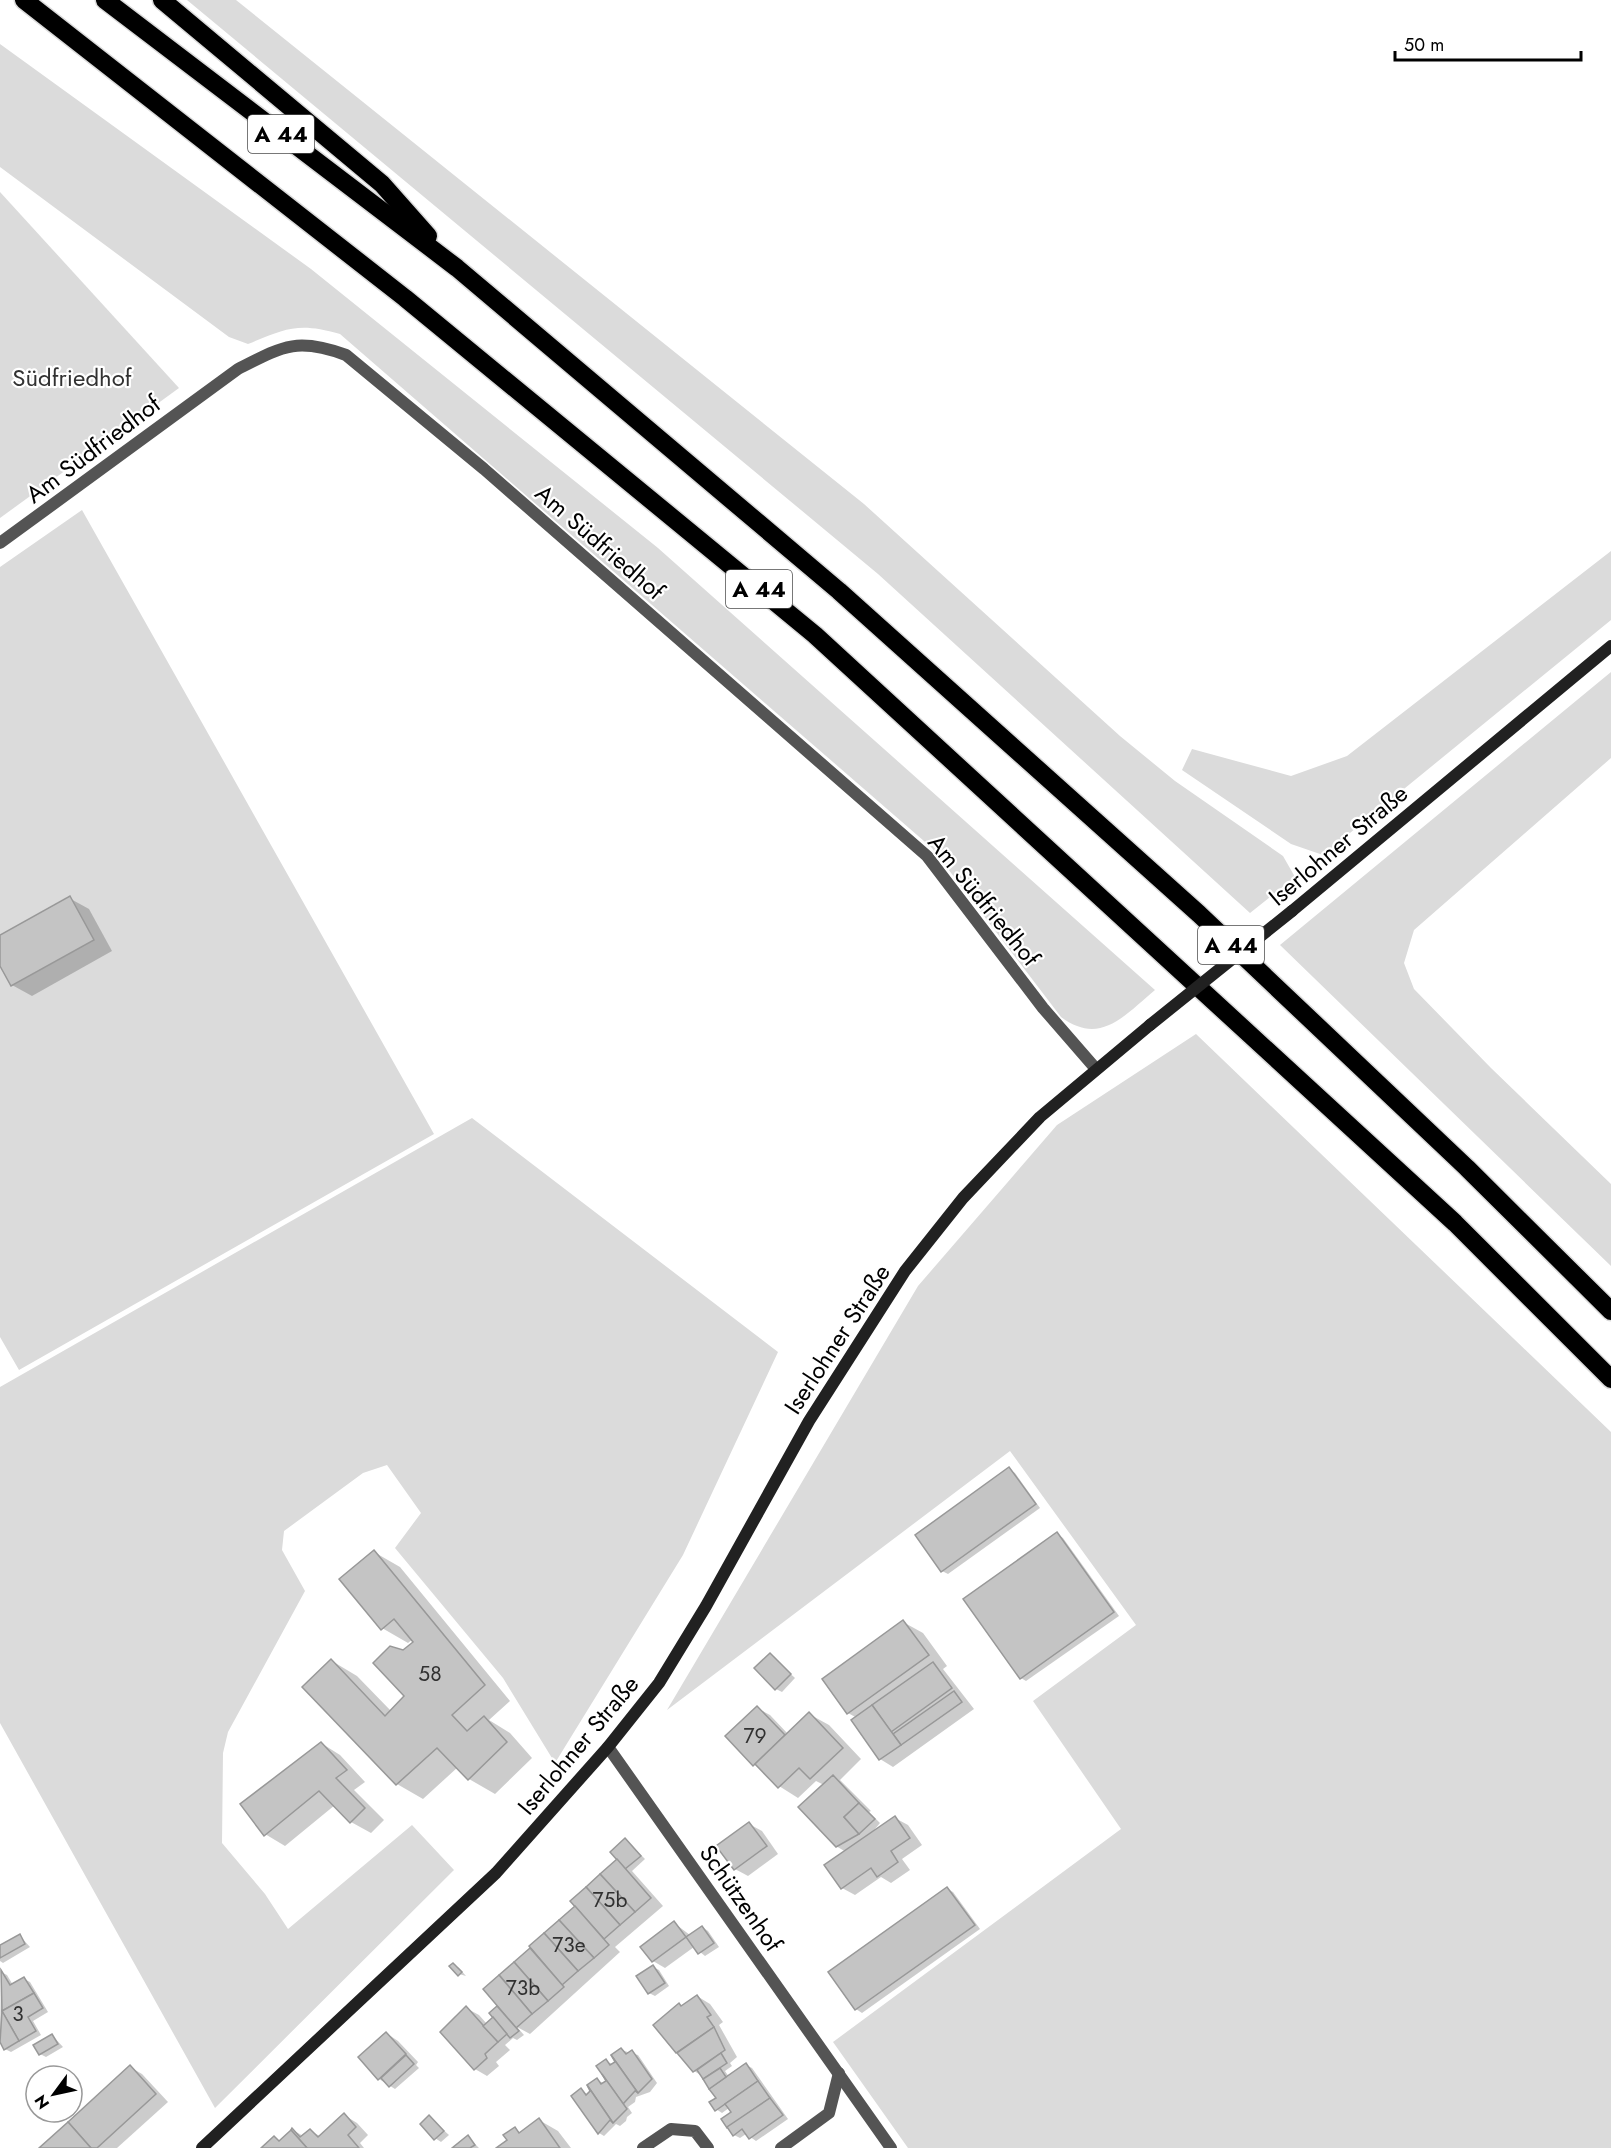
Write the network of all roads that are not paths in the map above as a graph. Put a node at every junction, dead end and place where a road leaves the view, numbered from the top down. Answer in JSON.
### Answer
{"nodes":[{"id":1,"x":24,"y":0,"type":"edge"},
{"id":2,"x":105,"y":0,"type":"edge"},
{"id":3,"x":162,"y":0,"type":"edge"},
{"id":4,"x":457,"y":268,"type":"junction"},
{"id":5,"x":0,"y":543,"type":"edge"},
{"id":6,"x":1611,"y":646,"type":"edge"},
{"id":7,"x":1096,"y":1069,"type":"junction"},
{"id":8,"x":1611,"y":1311,"type":"edge"},
{"id":9,"x":1611,"y":1379,"type":"edge"},
{"id":10,"x":608,"y":1747,"type":"junction"},
{"id":11,"x":839,"y":2073,"type":"junction"},
{"id":12,"x":202,"y":2148,"type":"edge"},
{"id":13,"x":643,"y":2148,"type":"edge"},
{"id":14,"x":708,"y":2148,"type":"edge"},
{"id":15,"x":781,"y":2148,"type":"edge"},
{"id":16,"x":891,"y":2148,"type":"edge"}],
"edges":[{"from":1,"to":9,"type":"highway","number":"A 44"},
{"from":2,"to":4,"type":"highway","number":"A 44"},
{"from":3,"to":4,"type":"highway"},
{"from":4,"to":8,"type":"highway","number":"A 44"},
{"from":5,"to":7,"type":"street","name":"Am Südfriedhof"},
{"from":6,"to":7,"type":"main road","name":"Iserlohner Straße","bridge":true},
{"from":7,"to":10,"type":"main road","name":"Iserlohner Straße"},
{"from":10,"to":11,"type":"street","name":"Schützenhof"},
{"from":10,"to":12,"type":"main road","name":"Iserlohner Straße"},
{"from":11,"to":15,"type":"street"},
{"from":11,"to":16,"type":"street","name":"Schützenhof"},
{"from":13,"to":14,"type":"street"}]}
